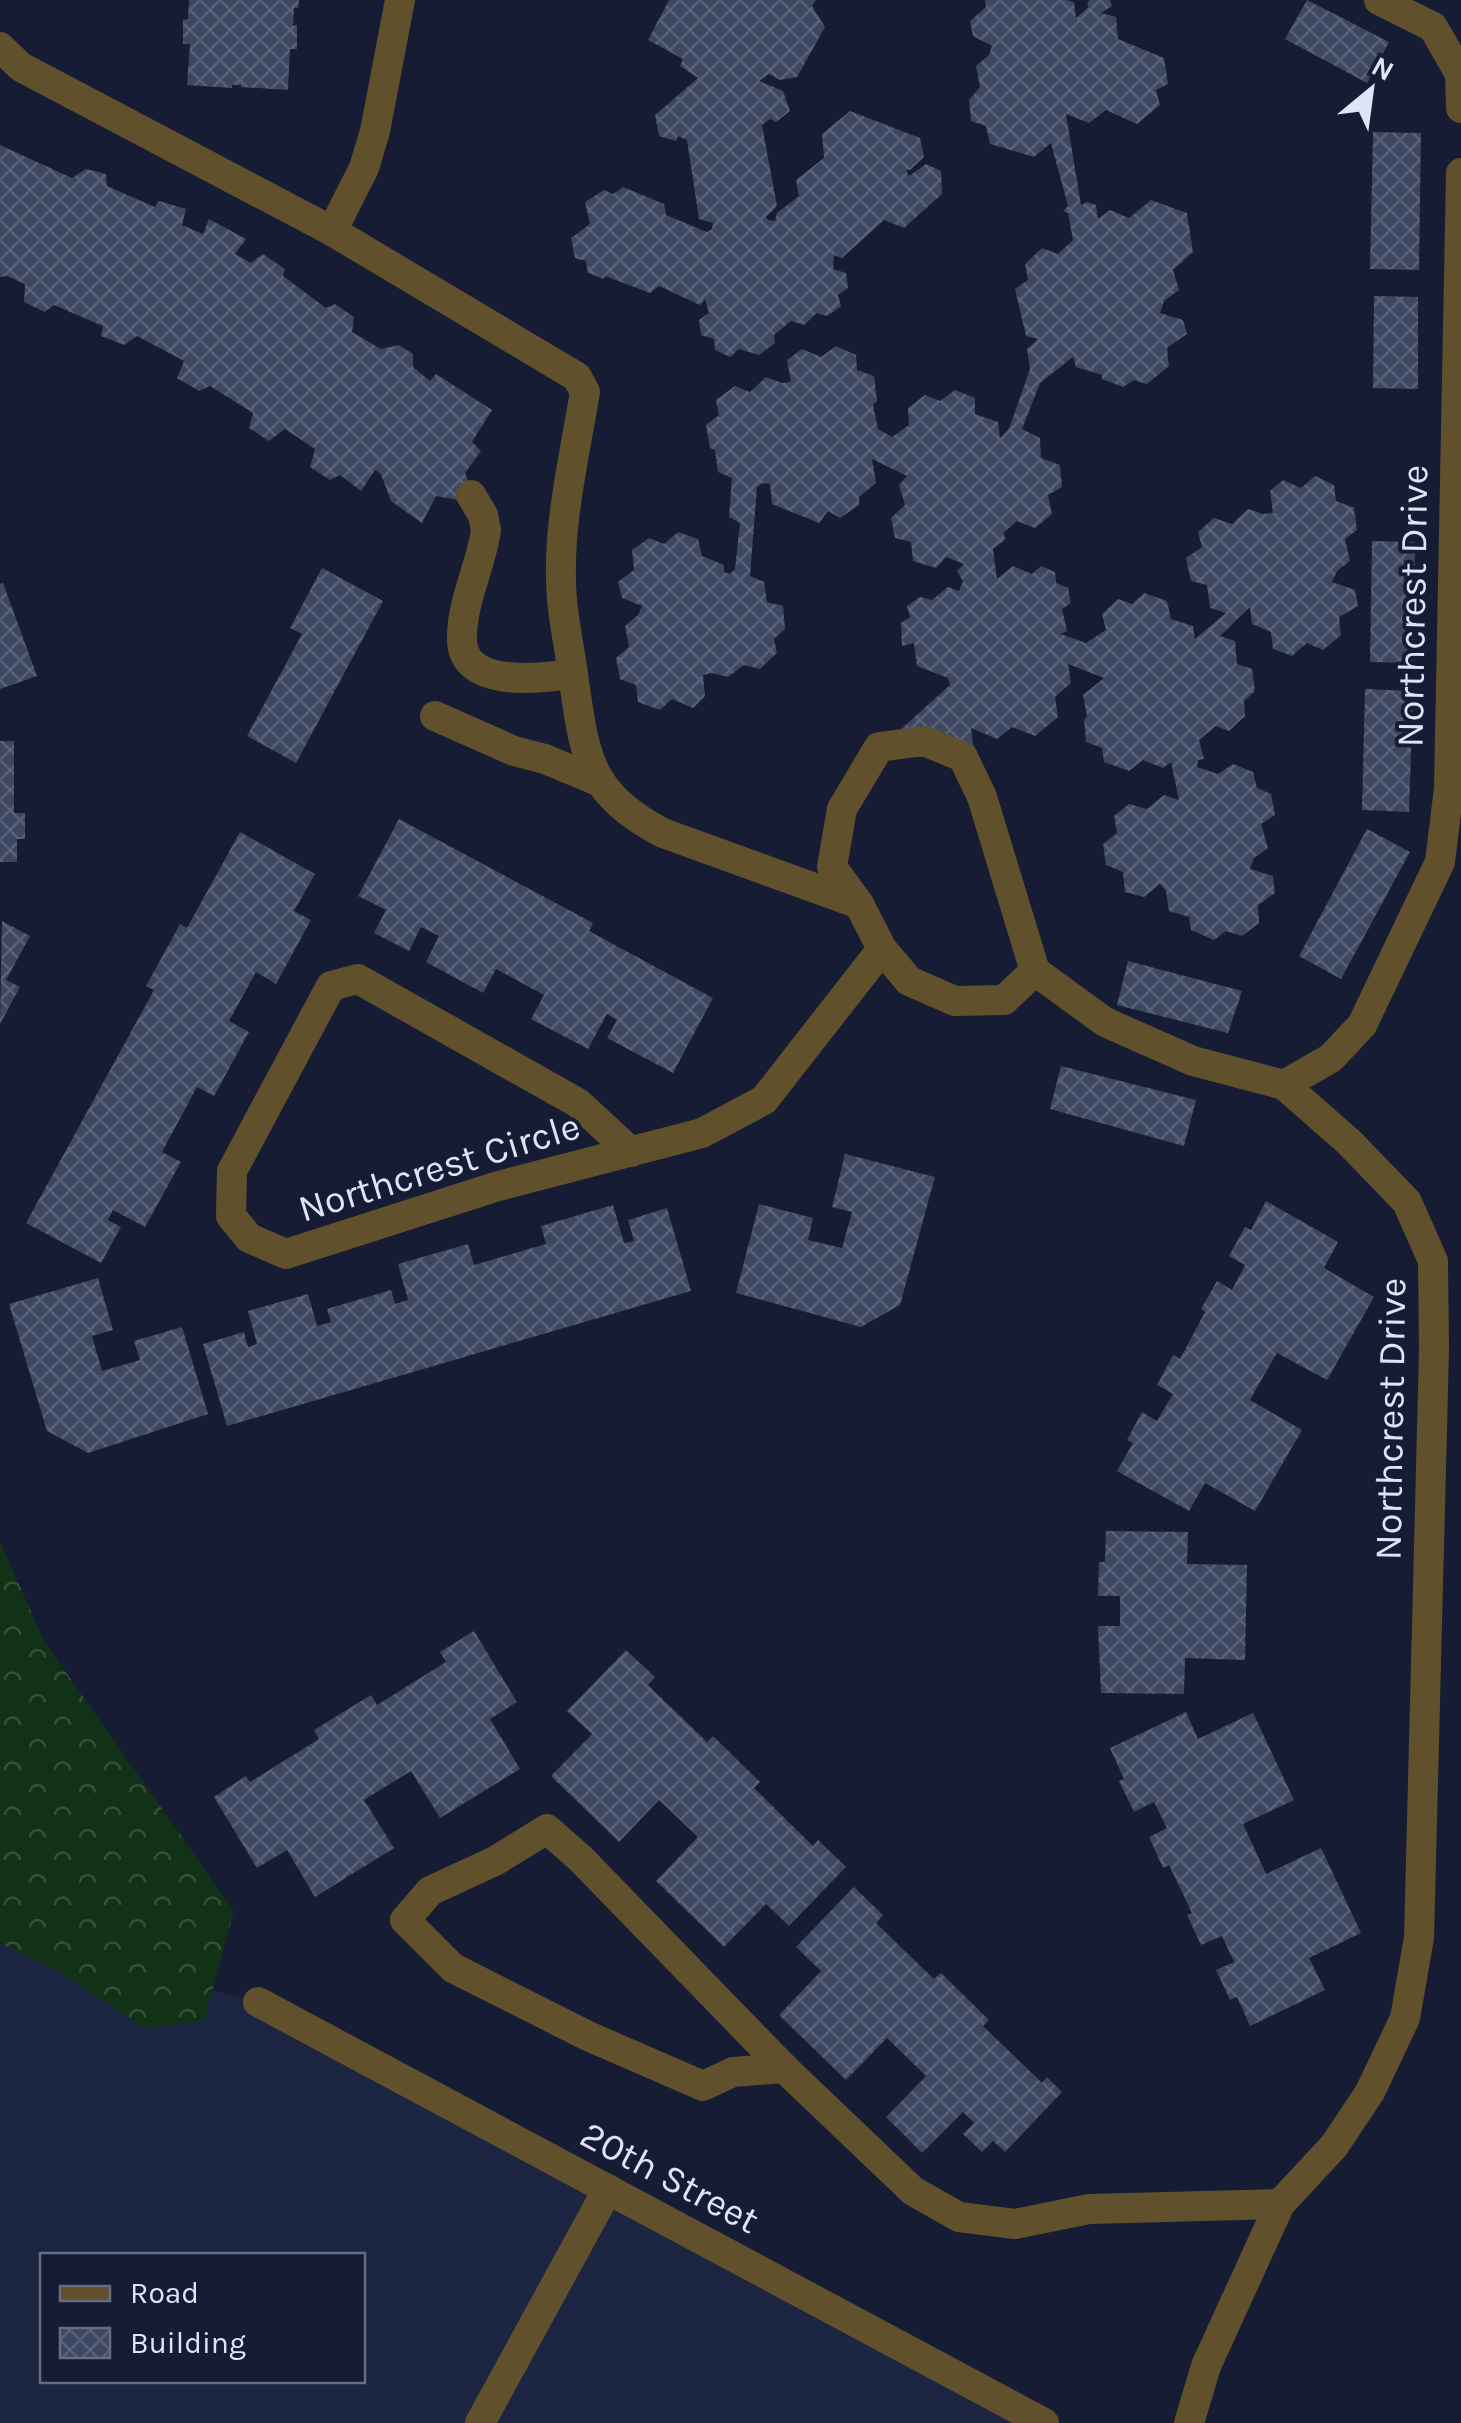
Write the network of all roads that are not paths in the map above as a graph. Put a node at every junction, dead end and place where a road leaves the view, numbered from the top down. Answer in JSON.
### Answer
{"nodes":[{"id":1,"x":400,"y":0,"type":"edge"},
{"id":2,"x":1378,"y":0,"type":"edge"},
{"id":3,"x":0,"y":47,"type":"edge"},
{"id":4,"x":1461,"y":108,"type":"edge"},
{"id":5,"x":1461,"y":173,"type":"edge"},
{"id":6,"x":332,"y":231,"type":"junction"},
{"id":7,"x":471,"y":495,"type":"dead end"},
{"id":8,"x":573,"y":674,"type":"junction"},
{"id":9,"x":436,"y":716,"type":"dead end"},
{"id":10,"x":600,"y":782,"type":"junction"},
{"id":11,"x":859,"y":904,"type":"junction"},
{"id":12,"x":882,"y":949,"type":"junction"},
{"id":13,"x":1035,"y":971,"type":"junction"},
{"id":14,"x":1284,"y":1085,"type":"junction"},
{"id":15,"x":631,"y":1152,"type":"junction"},
{"id":16,"x":258,"y":2002,"type":"dead end"},
{"id":17,"x":784,"y":2068,"type":"junction"},
{"id":18,"x":608,"y":2189,"type":"junction"},
{"id":19,"x":1280,"y":2204,"type":"junction"},
{"id":20,"x":480,"y":2423,"type":"edge"},
{"id":21,"x":1044,"y":2423,"type":"edge"},
{"id":22,"x":1189,"y":2423,"type":"edge"}],
"edges":[{"from":1,"to":6,"type":"street"},
{"from":2,"to":4,"type":"street"},
{"from":3,"to":6,"type":"street"},
{"from":5,"to":14,"type":"street","name":"Northcrest Drive"},
{"from":6,"to":8,"type":"street"},
{"from":7,"to":8,"type":"street"},
{"from":8,"to":10,"type":"street"},
{"from":9,"to":10,"type":"street"},
{"from":10,"to":11,"type":"street"},
{"from":11,"to":12,"type":"street"},
{"from":11,"to":13,"type":"street"},
{"from":12,"to":13,"type":"street"},
{"from":12,"to":15,"type":"street","name":"Northcrest Circle"},
{"from":13,"to":14,"type":"street"},
{"from":14,"to":19,"type":"street","name":"Northcrest Drive"},
{"from":15,"to":15,"type":"street","name":"Northcrest Circle"},
{"from":16,"to":18,"type":"street","name":"20th Street"},
{"from":17,"to":17,"type":"street"},
{"from":17,"to":19,"type":"street"},
{"from":18,"to":20,"type":"street"},
{"from":18,"to":21,"type":"street","name":"20th Street"},
{"from":19,"to":22,"type":"street","name":"Northcrest Drive"}]}
